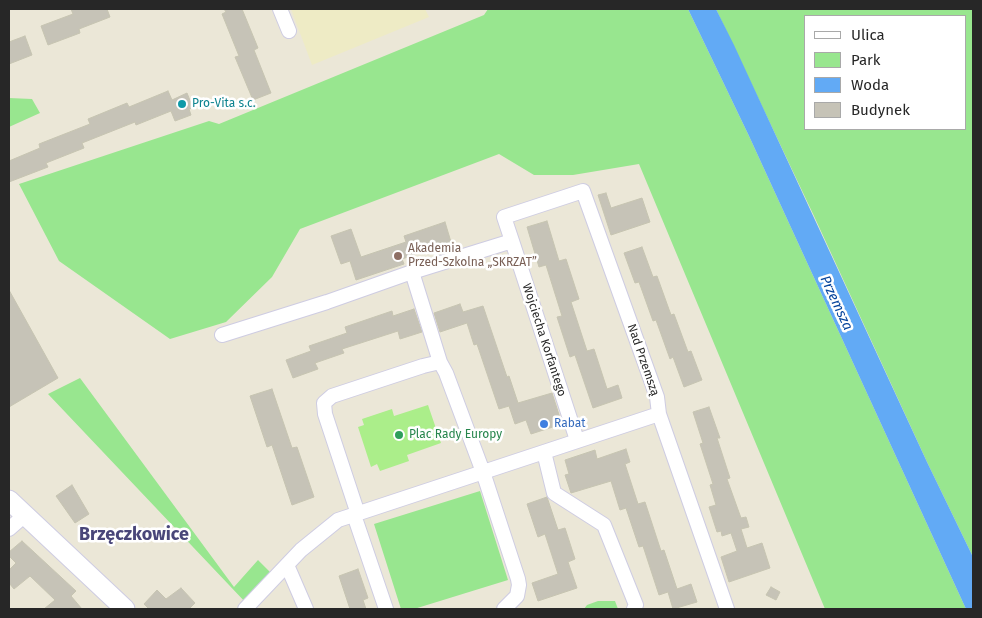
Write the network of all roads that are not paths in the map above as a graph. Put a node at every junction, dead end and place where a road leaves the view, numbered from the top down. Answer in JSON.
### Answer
{"nodes":[{"id":1,"x":280,"y":9,"type":"edge"},
{"id":2,"x":289,"y":31,"type":"dead end"},
{"id":3,"x":504,"y":217,"type":"joint"},
{"id":4,"x":512,"y":241,"type":"junction"},
{"id":5,"x":412,"y":272,"type":"junction"},
{"id":6,"x":222,"y":335,"type":"dead end"},
{"id":7,"x":440,"y":362,"type":"junction"},
{"id":8,"x":659,"y":414,"type":"junction"},
{"id":9,"x":577,"y":440,"type":"junction"},
{"id":10,"x":544,"y":452,"type":"junction"},
{"id":11,"x":483,"y":472,"type":"junction"},
{"id":12,"x":9,"y":500,"type":"edge"},
{"id":13,"x":356,"y":514,"type":"junction"},
{"id":14,"x":25,"y":515,"type":"junction"},
{"id":15,"x":9,"y":529,"type":"edge"},
{"id":16,"x":287,"y":565,"type":"junction"},
{"id":17,"x":125,"y":609,"type":"edge"},
{"id":18,"x":245,"y":609,"type":"edge"},
{"id":19,"x":306,"y":609,"type":"edge"},
{"id":20,"x":386,"y":609,"type":"edge"},
{"id":21,"x":504,"y":609,"type":"edge"},
{"id":22,"x":634,"y":609,"type":"edge"},
{"id":23,"x":727,"y":609,"type":"edge"}],
"edges":[{"from":1,"to":2,"type":"street"},
{"from":3,"to":4,"type":"street","name":"Wojciecha Korfantego"},
{"from":3,"to":8,"type":"street","name":"Nad Przemszą"},
{"from":4,"to":5,"type":"street"},
{"from":4,"to":9,"type":"street","name":"Wojciecha Korfantego"},
{"from":5,"to":6,"type":"street"},
{"from":5,"to":7,"type":"street"},
{"from":7,"to":11,"type":"street"},
{"from":7,"to":13,"type":"street"},
{"from":8,"to":9,"type":"street"},
{"from":8,"to":23,"type":"street","name":"Nad Przemszą"},
{"from":9,"to":10,"type":"street"},
{"from":10,"to":11,"type":"street"},
{"from":10,"to":22,"type":"street"},
{"from":11,"to":13,"type":"street"},
{"from":11,"to":21,"type":"street"},
{"from":12,"to":14,"type":"main road"},
{"from":13,"to":16,"type":"street"},
{"from":13,"to":20,"type":"street"},
{"from":14,"to":15,"type":"street"},
{"from":14,"to":17,"type":"main road"},
{"from":16,"to":18,"type":"street"},
{"from":16,"to":19,"type":"street"}]}
